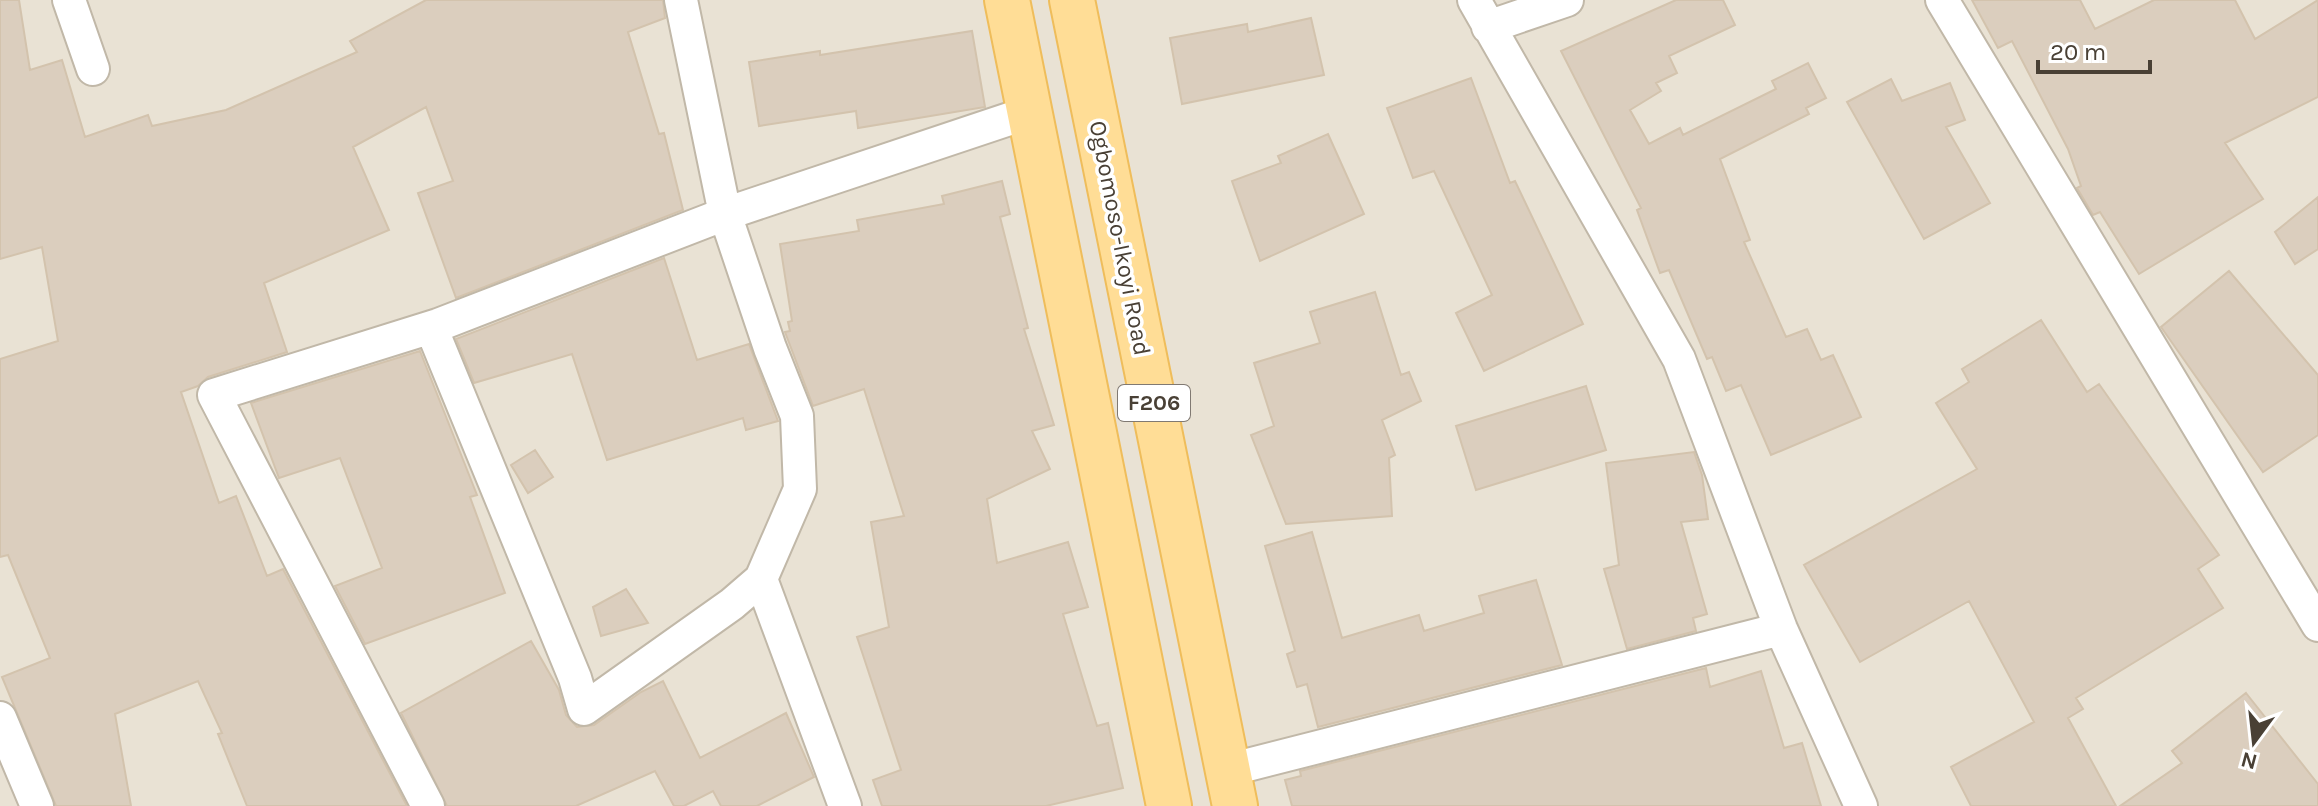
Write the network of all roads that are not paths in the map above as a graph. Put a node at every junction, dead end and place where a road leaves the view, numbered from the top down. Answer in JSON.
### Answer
{"nodes":[{"id":1,"x":69,"y":0,"type":"edge"},
{"id":2,"x":681,"y":0,"type":"edge"},
{"id":3,"x":1007,"y":0,"type":"edge"},
{"id":4,"x":1072,"y":0,"type":"edge"},
{"id":5,"x":1567,"y":0,"type":"edge"},
{"id":6,"x":1942,"y":0,"type":"edge"},
{"id":7,"x":1481,"y":14,"type":"edge"},
{"id":8,"x":93,"y":69,"type":"dead end"},
{"id":9,"x":1030,"y":112,"type":"junction"},
{"id":10,"x":725,"y":214,"type":"junction"},
{"id":11,"x":438,"y":325,"type":"junction"},
{"id":12,"x":761,"y":579,"type":"junction"},
{"id":13,"x":2318,"y":625,"type":"edge"},
{"id":14,"x":1781,"y":629,"type":"junction"},
{"id":15,"x":0,"y":718,"type":"edge"},
{"id":16,"x":1231,"y":788,"type":"edge"},
{"id":17,"x":37,"y":806,"type":"edge"},
{"id":18,"x":428,"y":806,"type":"edge"},
{"id":19,"x":845,"y":806,"type":"edge"},
{"id":20,"x":1169,"y":806,"type":"edge"},
{"id":21,"x":1861,"y":806,"type":"edge"}],
"edges":[{"from":1,"to":8,"type":"street"},
{"from":2,"to":10,"type":"street"},
{"from":3,"to":9,"type":"main road","number":"F206"},
{"from":4,"to":16,"type":"main road","name":"Ogbomoso-Ikoyi Road","number":"F206"},
{"from":5,"to":7,"type":"street"},
{"from":6,"to":13,"type":"street"},
{"from":7,"to":14,"type":"street"},
{"from":9,"to":10,"type":"street"},
{"from":9,"to":20,"type":"main road","number":"F206"},
{"from":10,"to":11,"type":"street"},
{"from":10,"to":12,"type":"street"},
{"from":11,"to":12,"type":"street"},
{"from":11,"to":18,"type":"street"},
{"from":12,"to":19,"type":"street"},
{"from":14,"to":16,"type":"street"},
{"from":14,"to":21,"type":"street"},
{"from":15,"to":17,"type":"street"}]}
